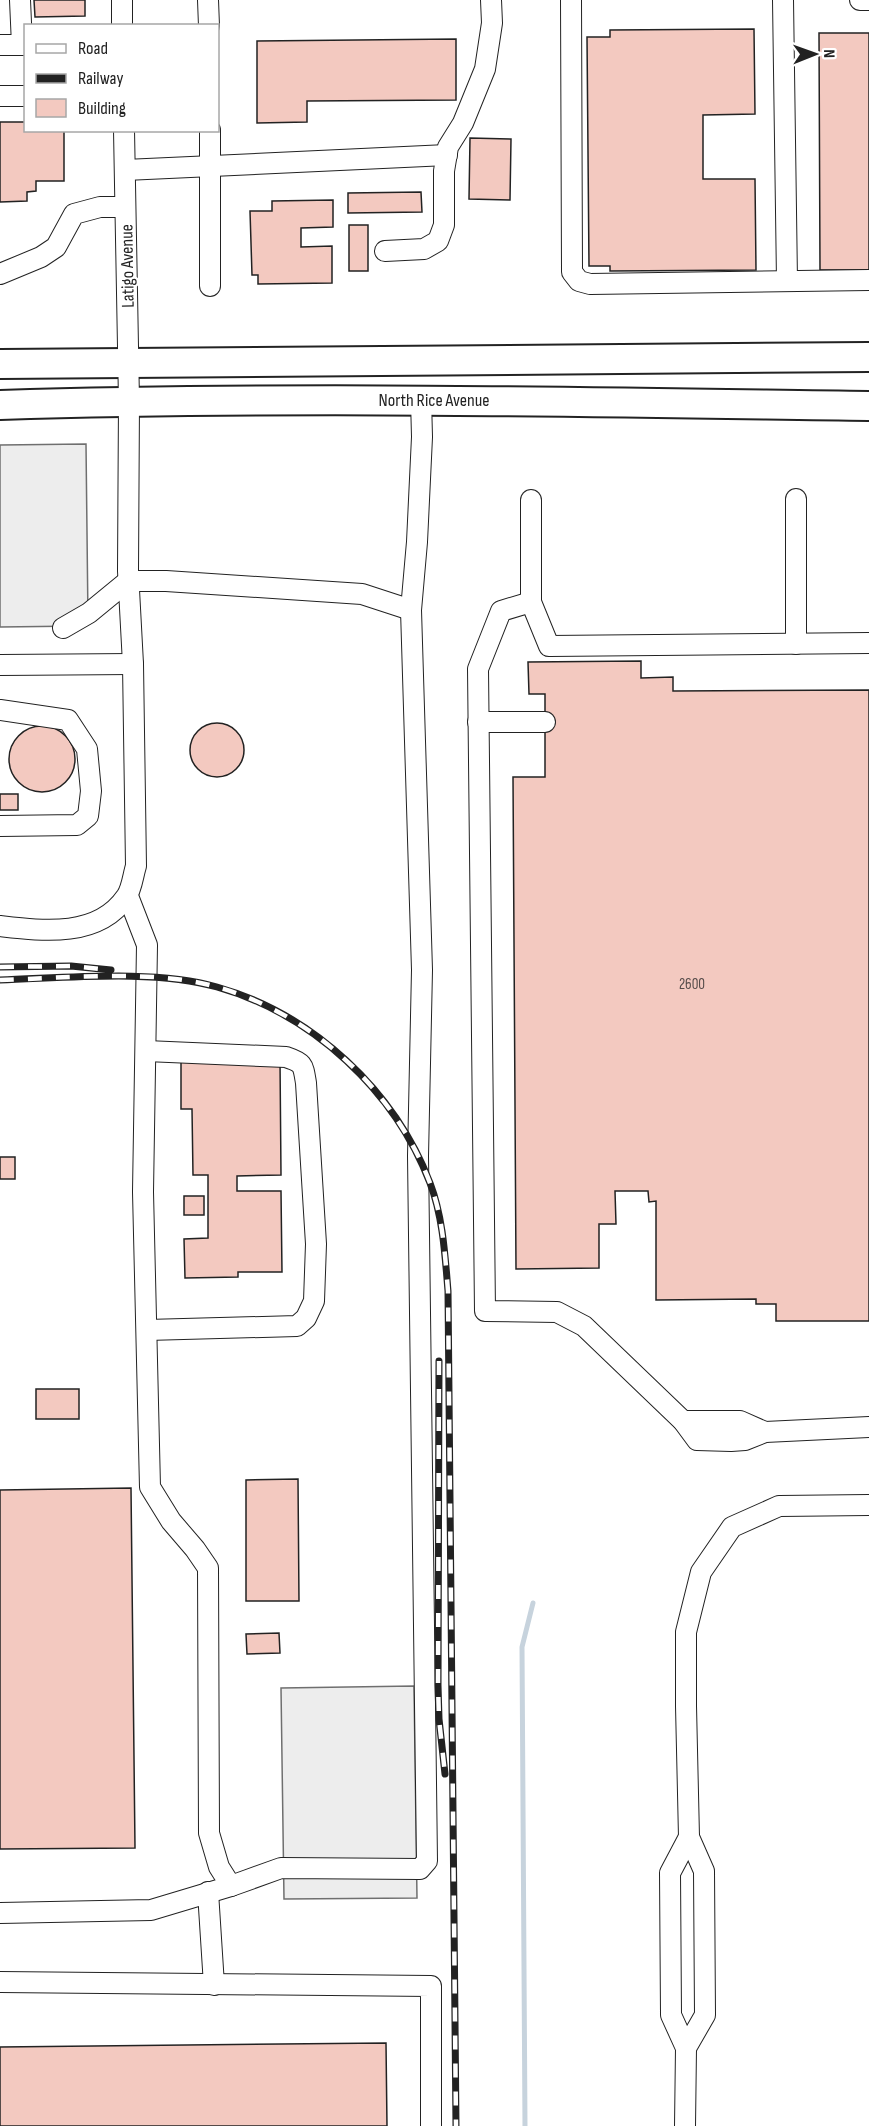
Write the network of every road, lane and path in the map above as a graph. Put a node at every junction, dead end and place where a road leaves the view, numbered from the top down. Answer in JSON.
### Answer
{"nodes":[{"id":1,"x":20,"y":0,"type":"edge"},
{"id":2,"x":122,"y":0,"type":"edge"},
{"id":3,"x":208,"y":0,"type":"edge"},
{"id":4,"x":491,"y":0,"type":"edge"},
{"id":5,"x":571,"y":0,"type":"edge"},
{"id":6,"x":783,"y":0,"type":"edge"},
{"id":7,"x":860,"y":0,"type":"edge"},
{"id":8,"x":869,"y":0,"type":"edge"},
{"id":9,"x":122,"y":24,"type":"edge"},
{"id":10,"x":208,"y":24,"type":"edge"},
{"id":11,"x":0,"y":45,"type":"edge"},
{"id":12,"x":24,"y":45,"type":"edge"},
{"id":13,"x":0,"y":96,"type":"edge"},
{"id":14,"x":24,"y":96,"type":"edge"},
{"id":15,"x":124,"y":132,"type":"edge"},
{"id":16,"x":210,"y":132,"type":"edge"},
{"id":17,"x":447,"y":155,"type":"junction"},
{"id":18,"x":210,"y":167,"type":"junction"},
{"id":19,"x":125,"y":171,"type":"junction"},
{"id":20,"x":126,"y":207,"type":"junction"},
{"id":21,"x":385,"y":251,"type":"dead end"},
{"id":22,"x":0,"y":274,"type":"edge"},
{"id":23,"x":869,"y":280,"type":"edge"},
{"id":24,"x":788,"y":281,"type":"junction"},
{"id":25,"x":210,"y":286,"type":"dead end"},
{"id":26,"x":869,"y":357,"type":"edge"},
{"id":27,"x":128,"y":363,"type":"junction"},
{"id":28,"x":0,"y":364,"type":"edge"},
{"id":29,"x":421,"y":399,"type":"junction"},
{"id":30,"x":129,"y":401,"type":"junction"},
{"id":31,"x":0,"y":405,"type":"edge"},
{"id":32,"x":869,"y":406,"type":"edge"},
{"id":33,"x":796,"y":499,"type":"dead end"},
{"id":34,"x":531,"y":500,"type":"dead end"},
{"id":35,"x":129,"y":581,"type":"junction"},
{"id":36,"x":531,"y":602,"type":"junction"},
{"id":37,"x":411,"y":610,"type":"junction"},
{"id":38,"x":63,"y":628,"type":"dead end"},
{"id":39,"x":869,"y":643,"type":"edge"},
{"id":40,"x":796,"y":644,"type":"junction"},
{"id":41,"x":133,"y":664,"type":"junction"},
{"id":42,"x":0,"y":665,"type":"edge"},
{"id":43,"x":0,"y":710,"type":"edge"},
{"id":44,"x":478,"y":722,"type":"junction"},
{"id":45,"x":545,"y":722,"type":"dead end"},
{"id":46,"x":0,"y":826,"type":"edge"},
{"id":47,"x":128,"y":896,"type":"junction"},
{"id":48,"x":0,"y":926,"type":"edge"},
{"id":49,"x":146,"y":1051,"type":"junction"},
{"id":50,"x":147,"y":1329,"type":"junction"},
{"id":51,"x":869,"y":1427,"type":"edge"},
{"id":52,"x":869,"y":1505,"type":"edge"},
{"id":53,"x":689,"y":1837,"type":"junction"},
{"id":54,"x":231,"y":1886,"type":"junction"},
{"id":55,"x":208,"y":1893,"type":"junction"},
{"id":56,"x":0,"y":1913,"type":"edge"},
{"id":57,"x":0,"y":1982,"type":"edge"},
{"id":58,"x":214,"y":1985,"type":"junction"},
{"id":59,"x":686,"y":2048,"type":"junction"},
{"id":60,"x":431,"y":2126,"type":"edge"},
{"id":61,"x":685,"y":2126,"type":"edge"}],
"edges":[{"from":1,"to":12,"type":"street"},
{"from":2,"to":9,"type":"street"},
{"from":3,"to":10,"type":"street"},
{"from":4,"to":17,"type":"street"},
{"from":5,"to":24,"type":"street"},
{"from":6,"to":24,"type":"street"},
{"from":7,"to":8,"type":"street"},
{"from":11,"to":12,"type":"street"},
{"from":13,"to":14,"type":"street"},
{"from":15,"to":19,"type":"street","name":"Latigo Avenue"},
{"from":16,"to":18,"type":"street"},
{"from":17,"to":18,"type":"street"},
{"from":17,"to":21,"type":"street"},
{"from":18,"to":19,"type":"street"},
{"from":18,"to":25,"type":"street"},
{"from":19,"to":20,"type":"street","name":"Latigo Avenue"},
{"from":20,"to":22,"type":"street"},
{"from":20,"to":27,"type":"street","name":"Latigo Avenue"},
{"from":23,"to":24,"type":"street"},
{"from":26,"to":27,"type":"highway"},
{"from":27,"to":28,"type":"highway"},
{"from":27,"to":30,"type":"street","name":"Latigo Avenue"},
{"from":29,"to":30,"type":"highway","name":"North Rice Avenue"},
{"from":29,"to":32,"type":"highway","name":"North Rice Avenue"},
{"from":29,"to":37,"type":"street"},
{"from":30,"to":31,"type":"highway","name":"North Rice Avenue"},
{"from":30,"to":35,"type":"street","name":"Latigo Avenue"},
{"from":33,"to":40,"type":"street"},
{"from":34,"to":36,"type":"street"},
{"from":35,"to":37,"type":"street"},
{"from":35,"to":38,"type":"street"},
{"from":35,"to":41,"type":"street","name":"Latigo Avenue"},
{"from":36,"to":40,"type":"street"},
{"from":36,"to":44,"type":"street"},
{"from":37,"to":54,"type":"street"},
{"from":39,"to":40,"type":"street"},
{"from":41,"to":42,"type":"street"},
{"from":41,"to":47,"type":"street","name":"Latigo Avenue"},
{"from":43,"to":46,"type":"street"},
{"from":44,"to":45,"type":"street"},
{"from":44,"to":51,"type":"street"},
{"from":47,"to":48,"type":"street"},
{"from":47,"to":49,"type":"street"},
{"from":49,"to":50,"type":"street"},
{"from":49,"to":50,"type":"street"},
{"from":50,"to":54,"type":"street"},
{"from":52,"to":53,"type":"street"},
{"from":53,"to":59,"type":"street"},
{"from":53,"to":59,"type":"street"},
{"from":54,"to":55,"type":"street"},
{"from":55,"to":56,"type":"street"},
{"from":55,"to":58,"type":"street"},
{"from":57,"to":58,"type":"street"},
{"from":58,"to":60,"type":"street"},
{"from":59,"to":61,"type":"street"}]}
